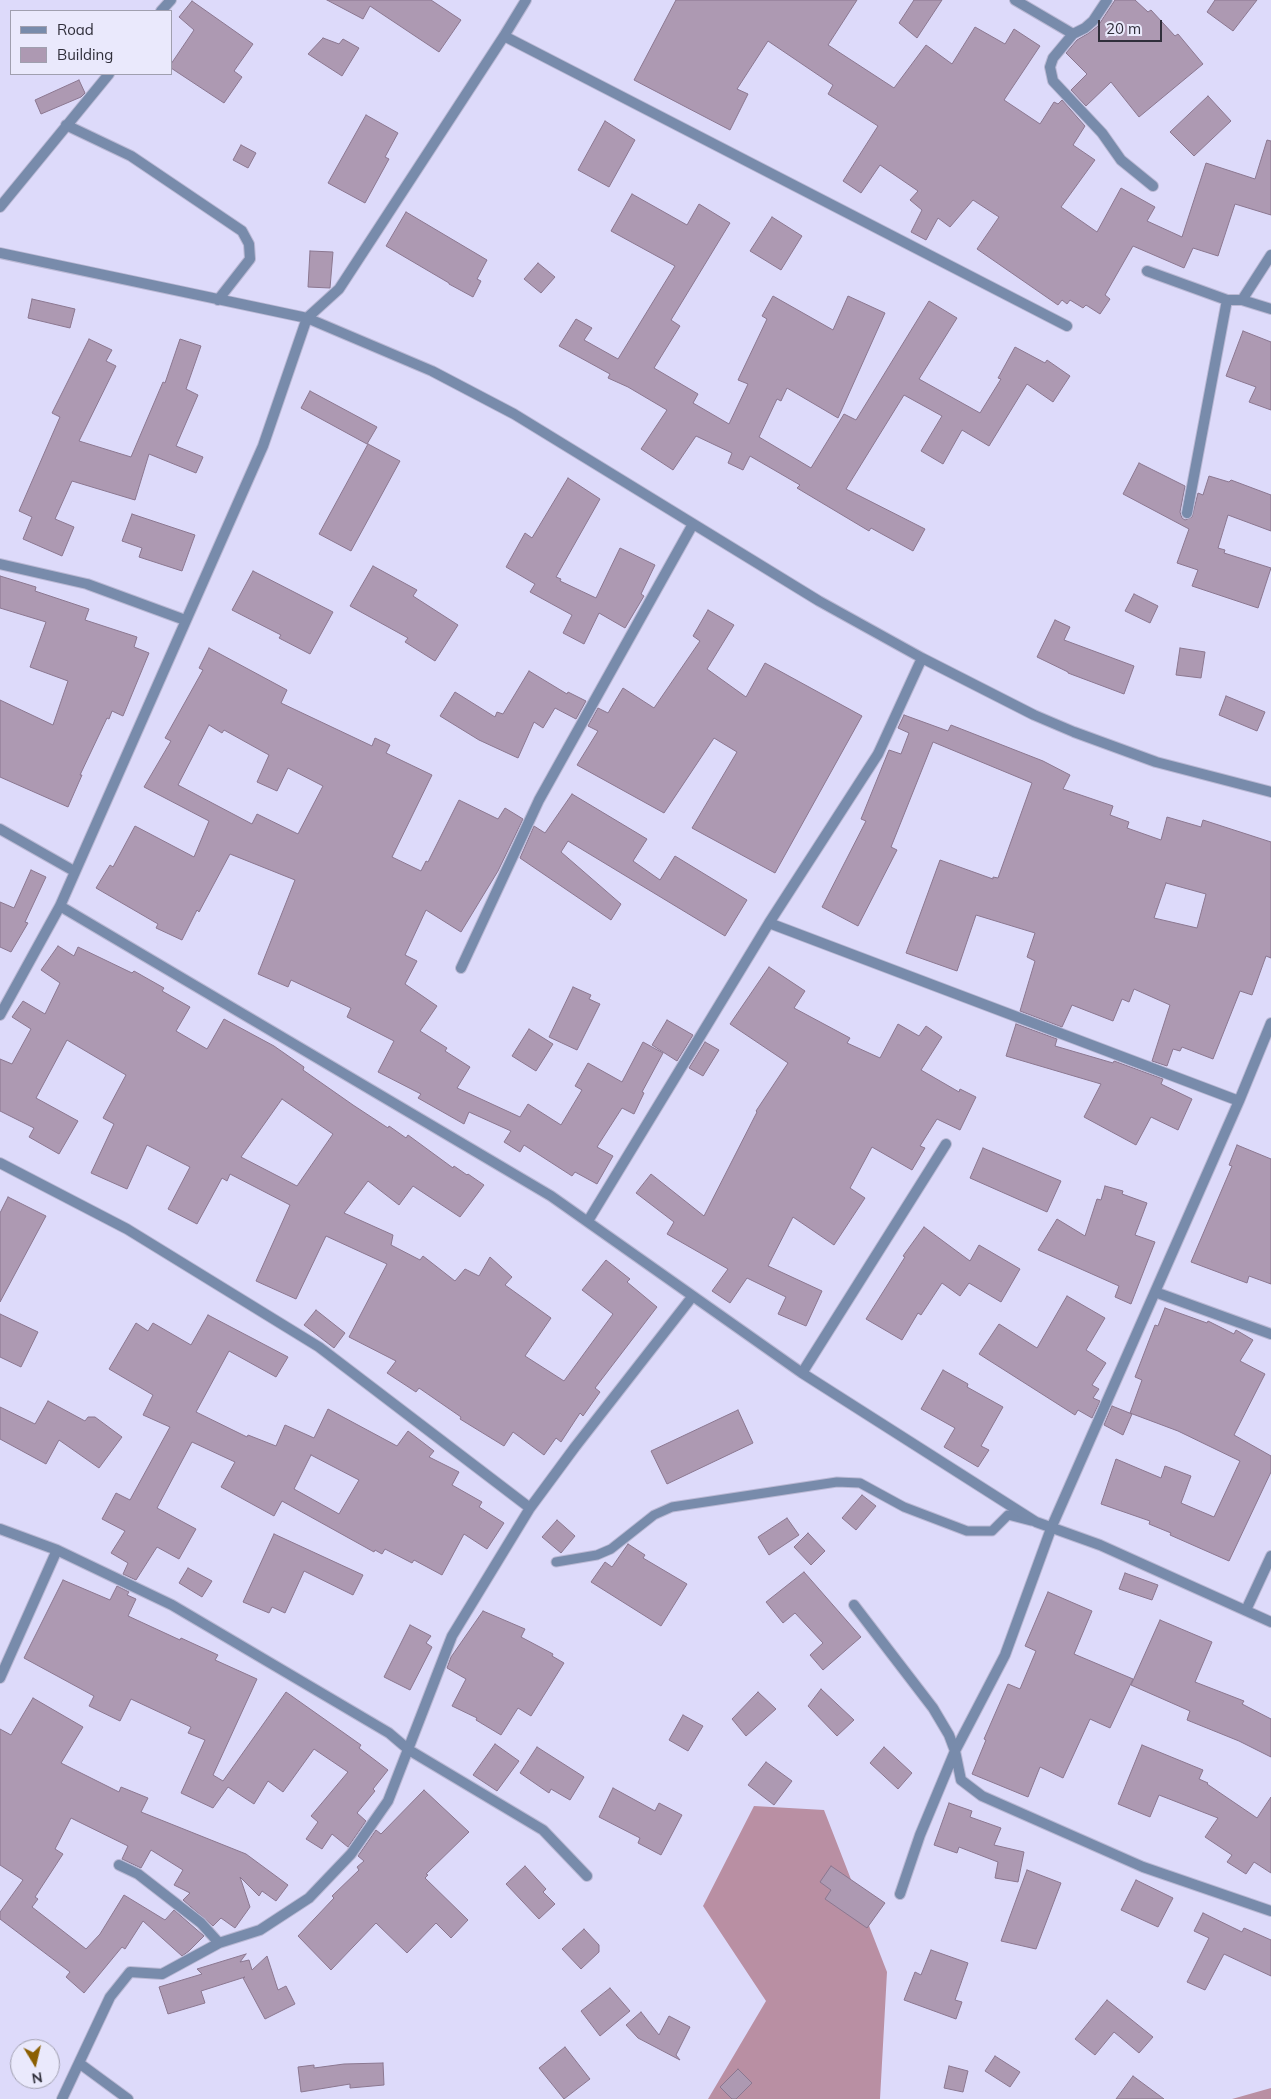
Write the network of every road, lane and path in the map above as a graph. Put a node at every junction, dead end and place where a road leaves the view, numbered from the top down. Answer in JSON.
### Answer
{"nodes":[{"id":1,"x":171,"y":0,"type":"edge"},
{"id":2,"x":526,"y":0,"type":"edge"},
{"id":3,"x":1015,"y":0,"type":"edge"},
{"id":4,"x":1107,"y":0,"type":"edge"},
{"id":5,"x":162,"y":10,"type":"edge"},
{"id":6,"x":1073,"y":34,"type":"junction"},
{"id":7,"x":504,"y":36,"type":"junction"},
{"id":8,"x":108,"y":75,"type":"edge"},
{"id":9,"x":66,"y":125,"type":"junction"},
{"id":10,"x":1152,"y":186,"type":"dead end"},
{"id":11,"x":0,"y":207,"type":"edge"},
{"id":12,"x":0,"y":253,"type":"edge"},
{"id":13,"x":1271,"y":255,"type":"edge"},
{"id":14,"x":1146,"y":271,"type":"dead end"},
{"id":15,"x":218,"y":300,"type":"junction"},
{"id":16,"x":1227,"y":300,"type":"junction"},
{"id":17,"x":1242,"y":300,"type":"junction"},
{"id":18,"x":1271,"y":309,"type":"edge"},
{"id":19,"x":308,"y":318,"type":"junction"},
{"id":20,"x":1067,"y":326,"type":"dead end"},
{"id":21,"x":1187,"y":513,"type":"dead end"},
{"id":22,"x":693,"y":524,"type":"junction"},
{"id":23,"x":0,"y":564,"type":"edge"},
{"id":24,"x":185,"y":620,"type":"junction"},
{"id":25,"x":922,"y":658,"type":"junction"},
{"id":26,"x":1271,"y":792,"type":"edge"},
{"id":27,"x":0,"y":830,"type":"edge"},
{"id":28,"x":74,"y":870,"type":"junction"},
{"id":29,"x":60,"y":906,"type":"junction"},
{"id":30,"x":769,"y":923,"type":"junction"},
{"id":31,"x":461,"y":968,"type":"dead end"},
{"id":32,"x":0,"y":1015,"type":"edge"},
{"id":33,"x":1271,"y":1024,"type":"edge"},
{"id":34,"x":1267,"y":1045,"type":"edge"},
{"id":35,"x":1239,"y":1101,"type":"junction"},
{"id":36,"x":946,"y":1144,"type":"dead end"},
{"id":37,"x":0,"y":1163,"type":"edge"},
{"id":38,"x":588,"y":1221,"type":"junction"},
{"id":39,"x":1155,"y":1292,"type":"junction"},
{"id":40,"x":692,"y":1298,"type":"junction"},
{"id":41,"x":1271,"y":1334,"type":"edge"},
{"id":42,"x":802,"y":1373,"type":"junction"},
{"id":43,"x":530,"y":1508,"type":"junction"},
{"id":44,"x":1036,"y":1522,"type":"junction"},
{"id":45,"x":1052,"y":1526,"type":"junction"},
{"id":46,"x":0,"y":1528,"type":"edge"},
{"id":47,"x":56,"y":1550,"type":"junction"},
{"id":48,"x":1271,"y":1556,"type":"edge"},
{"id":49,"x":556,"y":1562,"type":"dead end"},
{"id":50,"x":854,"y":1605,"type":"dead end"},
{"id":51,"x":1246,"y":1610,"type":"junction"},
{"id":52,"x":1271,"y":1622,"type":"edge"},
{"id":53,"x":0,"y":1678,"type":"edge"},
{"id":54,"x":409,"y":1750,"type":"junction"},
{"id":55,"x":955,"y":1751,"type":"junction"},
{"id":56,"x":119,"y":1865,"type":"dead end"},
{"id":57,"x":587,"y":1876,"type":"dead end"},
{"id":58,"x":900,"y":1894,"type":"dead end"},
{"id":59,"x":1271,"y":1911,"type":"edge"},
{"id":60,"x":219,"y":1943,"type":"junction"},
{"id":61,"x":79,"y":2063,"type":"junction"},
{"id":62,"x":62,"y":2099,"type":"edge"},
{"id":63,"x":128,"y":2099,"type":"edge"}],
"edges":[{"from":1,"to":5,"type":"street"},
{"from":2,"to":7,"type":"street"},
{"from":3,"to":6,"type":"street"},
{"from":4,"to":6,"type":"street"},
{"from":6,"to":10,"type":"street"},
{"from":7,"to":19,"type":"street"},
{"from":7,"to":20,"type":"street"},
{"from":8,"to":9,"type":"street"},
{"from":9,"to":11,"type":"street"},
{"from":9,"to":15,"type":"street"},
{"from":12,"to":15,"type":"street"},
{"from":13,"to":17,"type":"street"},
{"from":14,"to":16,"type":"street"},
{"from":15,"to":19,"type":"street"},
{"from":16,"to":17,"type":"street"},
{"from":16,"to":21,"type":"street"},
{"from":17,"to":18,"type":"street"},
{"from":19,"to":22,"type":"street"},
{"from":19,"to":24,"type":"street"},
{"from":22,"to":25,"type":"street"},
{"from":22,"to":31,"type":"street"},
{"from":23,"to":24,"type":"street"},
{"from":24,"to":28,"type":"street"},
{"from":25,"to":26,"type":"street"},
{"from":25,"to":30,"type":"street"},
{"from":27,"to":28,"type":"street"},
{"from":28,"to":29,"type":"street"},
{"from":29,"to":32,"type":"street"},
{"from":29,"to":38,"type":"street"},
{"from":30,"to":35,"type":"street"},
{"from":30,"to":38,"type":"street"},
{"from":33,"to":34,"type":"street"},
{"from":34,"to":35,"type":"street"},
{"from":35,"to":39,"type":"street"},
{"from":36,"to":42,"type":"street"},
{"from":37,"to":43,"type":"street"},
{"from":38,"to":40,"type":"street"},
{"from":39,"to":41,"type":"street"},
{"from":39,"to":45,"type":"street"},
{"from":40,"to":42,"type":"street"},
{"from":40,"to":43,"type":"street"},
{"from":42,"to":44,"type":"street"},
{"from":43,"to":54,"type":"street"},
{"from":44,"to":45,"type":"street"},
{"from":44,"to":49,"type":"lane"},
{"from":45,"to":51,"type":"street"},
{"from":45,"to":55,"type":"street"},
{"from":46,"to":47,"type":"street"},
{"from":47,"to":53,"type":"street"},
{"from":47,"to":54,"type":"street"},
{"from":48,"to":51,"type":"street"},
{"from":50,"to":55,"type":"street"},
{"from":51,"to":52,"type":"street"},
{"from":54,"to":57,"type":"street"},
{"from":54,"to":60,"type":"street"},
{"from":55,"to":58,"type":"street"},
{"from":55,"to":59,"type":"street"},
{"from":56,"to":60,"type":"street"},
{"from":60,"to":61,"type":"street"},
{"from":61,"to":62,"type":"street"},
{"from":61,"to":63,"type":"street"}]}
